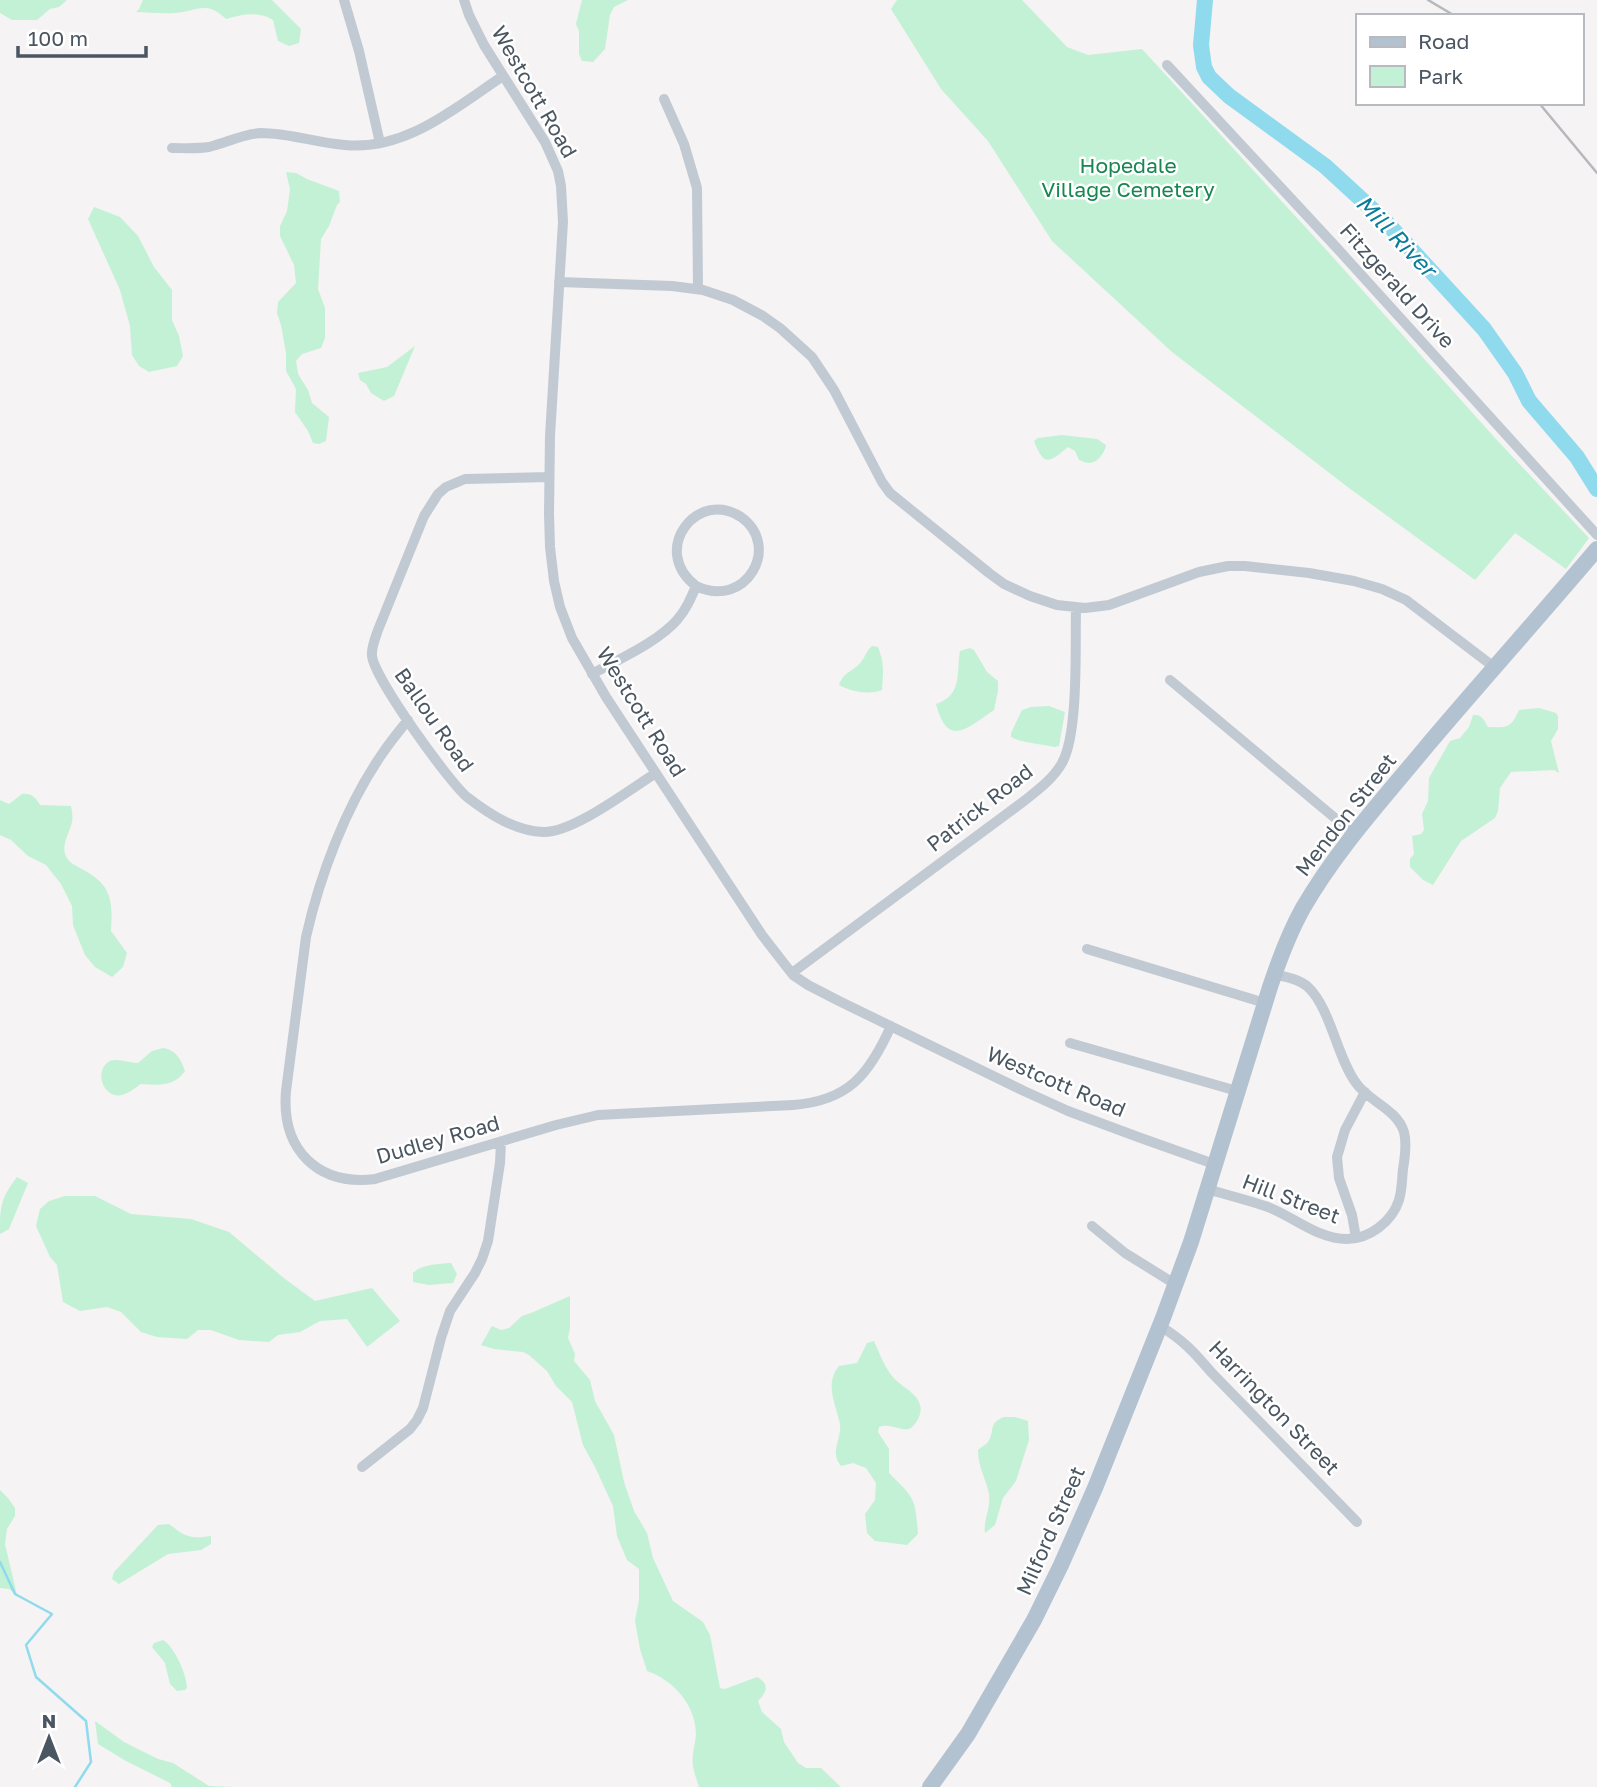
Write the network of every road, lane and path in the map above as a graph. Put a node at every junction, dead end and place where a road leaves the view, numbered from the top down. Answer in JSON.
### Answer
{"nodes":[{"id":1,"x":344,"y":0,"type":"edge"},
{"id":2,"x":464,"y":0,"type":"edge"},
{"id":3,"x":1167,"y":65,"type":"dead end"},
{"id":4,"x":503,"y":76,"type":"junction"},
{"id":5,"x":663,"y":99,"type":"dead end"},
{"id":6,"x":380,"y":143,"type":"junction"},
{"id":7,"x":172,"y":148,"type":"dead end"},
{"id":8,"x":559,"y":282,"type":"junction"},
{"id":9,"x":698,"y":289,"type":"junction"},
{"id":10,"x":549,"y":477,"type":"junction"},
{"id":11,"x":1597,"y":535,"type":"edge"},
{"id":12,"x":1597,"y":550,"type":"edge"},
{"id":13,"x":696,"y":586,"type":"junction"},
{"id":14,"x":1076,"y":607,"type":"junction"},
{"id":15,"x":1494,"y":667,"type":"junction"},
{"id":16,"x":592,"y":674,"type":"junction"},
{"id":17,"x":1170,"y":680,"type":"dead end"},
{"id":18,"x":408,"y":720,"type":"junction"},
{"id":19,"x":656,"y":773,"type":"junction"},
{"id":20,"x":1354,"y":834,"type":"junction"},
{"id":21,"x":1087,"y":949,"type":"dead end"},
{"id":22,"x":792,"y":973,"type":"junction"},
{"id":23,"x":1274,"y":974,"type":"junction"},
{"id":24,"x":1265,"y":1003,"type":"junction"},
{"id":25,"x":891,"y":1026,"type":"junction"},
{"id":26,"x":1070,"y":1043,"type":"dead end"},
{"id":27,"x":1237,"y":1091,"type":"junction"},
{"id":28,"x":1365,"y":1092,"type":"junction"},
{"id":29,"x":501,"y":1142,"type":"junction"},
{"id":30,"x":1214,"y":1164,"type":"junction"},
{"id":31,"x":1207,"y":1189,"type":"junction"},
{"id":32,"x":1092,"y":1226,"type":"dead end"},
{"id":33,"x":1356,"y":1238,"type":"junction"},
{"id":34,"x":1177,"y":1281,"type":"junction"},
{"id":35,"x":1160,"y":1326,"type":"junction"},
{"id":36,"x":362,"y":1467,"type":"dead end"},
{"id":37,"x":1357,"y":1522,"type":"dead end"},
{"id":38,"x":930,"y":1787,"type":"edge"}],
"edges":[{"from":1,"to":6,"type":"street"},
{"from":2,"to":4,"type":"street","name":"Westcott Road"},
{"from":3,"to":11,"type":"street","name":"Fitzgerald Drive"},
{"from":4,"to":6,"type":"street"},
{"from":4,"to":8,"type":"street","name":"Westcott Road"},
{"from":5,"to":9,"type":"street"},
{"from":6,"to":7,"type":"street"},
{"from":8,"to":9,"type":"street"},
{"from":8,"to":10,"type":"street","name":"Westcott Road"},
{"from":9,"to":14,"type":"street"},
{"from":10,"to":16,"type":"street","name":"Westcott Road"},
{"from":10,"to":18,"type":"street","name":"Ballou Road"},
{"from":12,"to":15,"type":"main road","name":"Mendon Street"},
{"from":13,"to":13,"type":"street"},
{"from":13,"to":16,"type":"street"},
{"from":14,"to":15,"type":"street"},
{"from":14,"to":22,"type":"street","name":"Patrick Road"},
{"from":15,"to":20,"type":"main road","name":"Mendon Street"},
{"from":16,"to":19,"type":"street","name":"Westcott Road"},
{"from":17,"to":20,"type":"street"},
{"from":18,"to":19,"type":"street","name":"Ballou Road"},
{"from":18,"to":29,"type":"street","name":"Dudley Road"},
{"from":19,"to":22,"type":"street","name":"Westcott Road"},
{"from":20,"to":23,"type":"main road","name":"Mendon Street"},
{"from":21,"to":24,"type":"street"},
{"from":22,"to":25,"type":"street","name":"Westcott Road"},
{"from":23,"to":24,"type":"main road","name":"Mendon Street"},
{"from":23,"to":28,"type":"street","name":"Hill Street"},
{"from":24,"to":27,"type":"main road","name":"Mendon Street"},
{"from":25,"to":29,"type":"street","name":"Dudley Road"},
{"from":25,"to":30,"type":"street","name":"Westcott Road"},
{"from":26,"to":27,"type":"street"},
{"from":27,"to":30,"type":"main road","name":"Mendon Street"},
{"from":28,"to":33,"type":"street"},
{"from":28,"to":33,"type":"street","name":"Hill Street"},
{"from":29,"to":36,"type":"street"},
{"from":30,"to":31,"type":"main road","name":"Mendon Street"},
{"from":31,"to":33,"type":"street","name":"Hill Street"},
{"from":31,"to":34,"type":"main road","name":"Mendon Street"},
{"from":32,"to":34,"type":"street"},
{"from":34,"to":35,"type":"main road","name":"Milford Street"},
{"from":35,"to":37,"type":"street","name":"Harrington Street"},
{"from":35,"to":38,"type":"main road","name":"Milford Street"}]}
